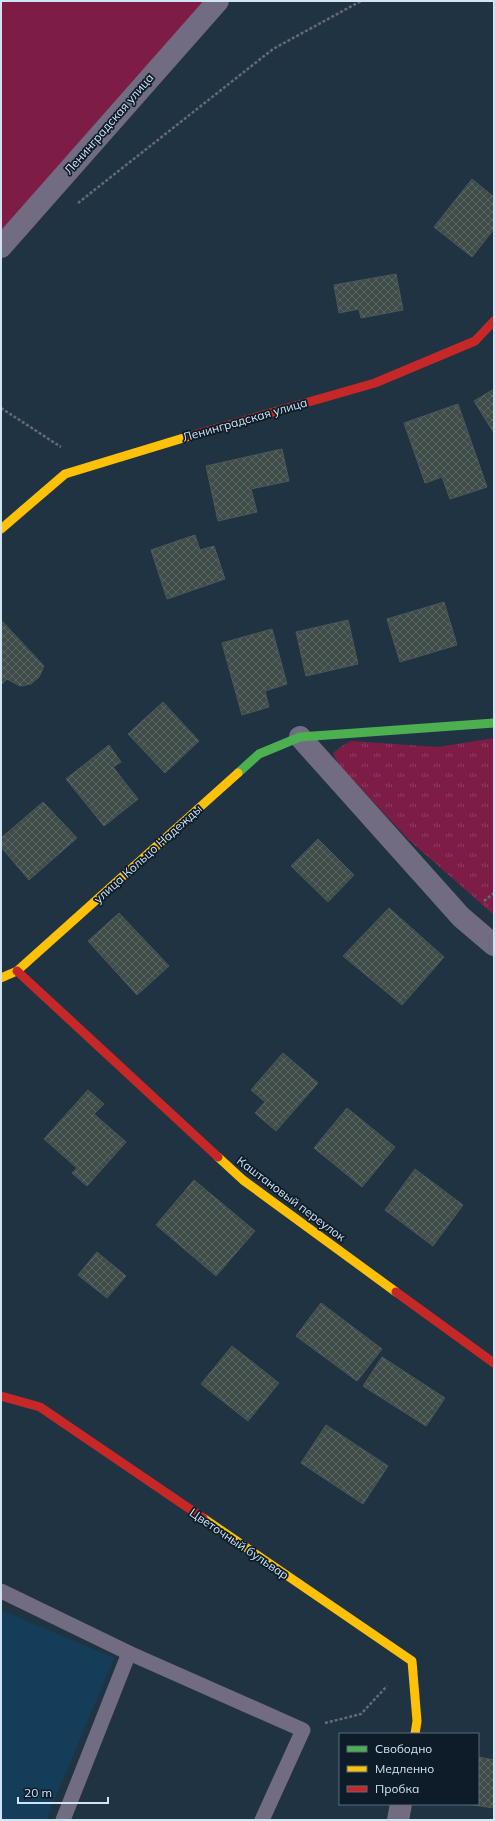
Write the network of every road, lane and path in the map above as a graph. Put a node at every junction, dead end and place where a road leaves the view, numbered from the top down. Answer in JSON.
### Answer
{"nodes":[{"id":1,"x":218,"y":1,"type":"edge"},
{"id":2,"x":361,"y":1,"type":"edge"},
{"id":3,"x":75,"y":205,"type":"dead end"},
{"id":4,"x":1,"y":247,"type":"edge"},
{"id":5,"x":494,"y":321,"type":"edge"},
{"id":6,"x":1,"y":408,"type":"edge"},
{"id":7,"x":91,"y":466,"type":"junction"},
{"id":8,"x":1,"y":529,"type":"edge"},
{"id":9,"x":494,"y":722,"type":"edge"},
{"id":10,"x":300,"y":738,"type":"junction"},
{"id":11,"x":494,"y":945,"type":"edge"},
{"id":12,"x":17,"y":971,"type":"junction"},
{"id":13,"x":1,"y":978,"type":"edge"},
{"id":14,"x":494,"y":1363,"type":"edge"},
{"id":15,"x":1,"y":1396,"type":"edge"},
{"id":16,"x":1,"y":1591,"type":"edge"},
{"id":17,"x":129,"y":1653,"type":"junction"},
{"id":18,"x":412,"y":1661,"type":"junction"},
{"id":19,"x":303,"y":1730,"type":"junction"},
{"id":20,"x":415,"y":1733,"type":"edge"},
{"id":21,"x":401,"y":1805,"type":"edge"},
{"id":22,"x":63,"y":1820,"type":"edge"},
{"id":23,"x":262,"y":1820,"type":"edge"},
{"id":24,"x":398,"y":1820,"type":"edge"}],
"edges":[{"from":1,"to":4,"type":"street","name":"Ленинградская улица"},
{"from":2,"to":3,"type":"path"},
{"from":5,"to":7,"type":"street","name":"Ленинградская улица"},
{"from":6,"to":7,"type":"path"},
{"from":7,"to":8,"type":"street","name":"Ленинградская улица"},
{"from":9,"to":10,"type":"street","name":"улица Кольцо Надежды"},
{"from":10,"to":11,"type":"street"},
{"from":10,"to":12,"type":"street","name":"улица Кольцо Надежды"},
{"from":12,"to":13,"type":"street","name":"улица Кольцо Надежды"},
{"from":12,"to":14,"type":"street","name":"Каштановый переулок"},
{"from":15,"to":18,"type":"street","name":"Цветочный бульвар"},
{"from":16,"to":17,"type":"lane"},
{"from":17,"to":19,"type":"lane"},
{"from":17,"to":22,"type":"lane"},
{"from":18,"to":19,"type":"path"},
{"from":18,"to":20,"type":"street"},
{"from":19,"to":23,"type":"lane"},
{"from":21,"to":24,"type":"street"}]}
